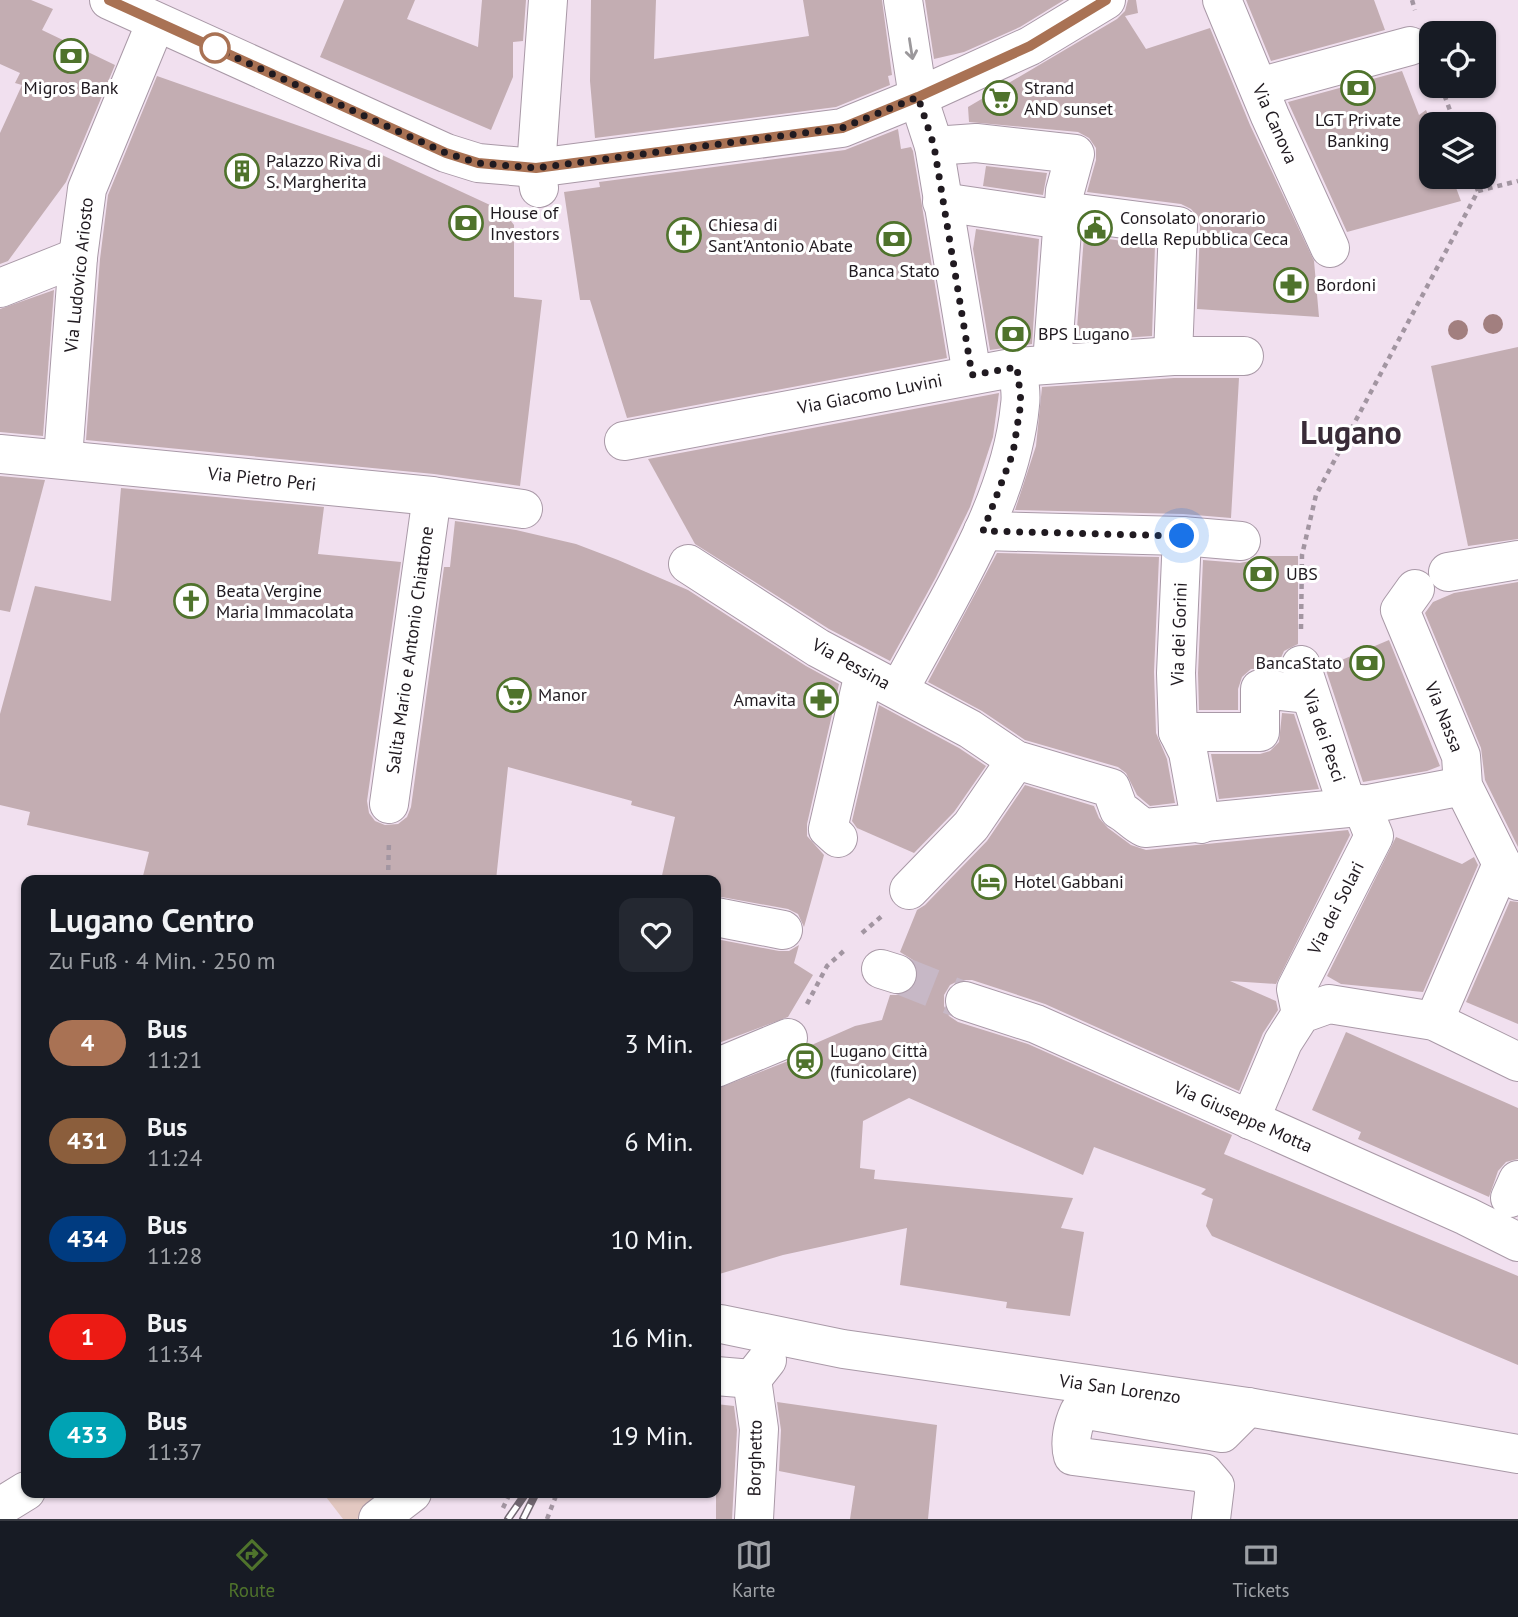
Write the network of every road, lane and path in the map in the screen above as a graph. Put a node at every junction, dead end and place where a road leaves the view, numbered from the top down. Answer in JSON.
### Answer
{"nodes":[{"id":1,"x":109,"y":0,"type":"edge"},
{"id":2,"x":548,"y":0,"type":"edge"},
{"id":3,"x":904,"y":0,"type":"edge"},
{"id":4,"x":1106,"y":0,"type":"edge"},
{"id":5,"x":1222,"y":0,"type":"edge"},
{"id":6,"x":156,"y":22,"type":"junction"},
{"id":7,"x":1410,"y":46,"type":"dead end"},
{"id":8,"x":1259,"y":87,"type":"junction"},
{"id":9,"x":918,"y":97,"type":"junction"},
{"id":10,"x":934,"y":146,"type":"junction"},
{"id":11,"x":538,"y":178,"type":"junction"},
{"id":12,"x":1518,"y":181,"type":"edge"},
{"id":13,"x":1478,"y":191,"type":"joint"},
{"id":14,"x":943,"y":202,"type":"junction"},
{"id":15,"x":1063,"y":216,"type":"junction"},
{"id":16,"x":1330,"y":248,"type":"dead end"},
{"id":17,"x":78,"y":257,"type":"junction"},
{"id":18,"x":0,"y":288,"type":"edge"},
{"id":19,"x":1173,"y":356,"type":"junction"},
{"id":20,"x":1244,"y":356,"type":"dead end"},
{"id":21,"x":1035,"y":365,"type":"junction"},
{"id":22,"x":972,"y":375,"type":"junction"},
{"id":23,"x":624,"y":440,"type":"dead end"},
{"id":24,"x":0,"y":453,"type":"edge"},
{"id":25,"x":63,"y":458,"type":"junction"},
{"id":26,"x":432,"y":496,"type":"junction"},
{"id":27,"x":523,"y":509,"type":"dead end"},
{"id":28,"x":983,"y":531,"type":"junction"},
{"id":29,"x":1182,"y":536,"type":"junction"},
{"id":30,"x":1241,"y":541,"type":"dead end"},
{"id":31,"x":1518,"y":560,"type":"edge"},
{"id":32,"x":688,"y":564,"type":"dead end"},
{"id":33,"x":1448,"y":572,"type":"dead end"},
{"id":34,"x":1415,"y":589,"type":"dead end"},
{"id":35,"x":864,"y":673,"type":"junction"},
{"id":36,"x":1305,"y":679,"type":"junction"},
{"id":37,"x":899,"y":691,"type":"junction"},
{"id":38,"x":1178,"y":732,"type":"junction"},
{"id":39,"x":1016,"y":760,"type":"junction"},
{"id":40,"x":1463,"y":786,"type":"junction"},
{"id":41,"x":389,"y":804,"type":"dead end"},
{"id":42,"x":1354,"y":806,"type":"junction"},
{"id":43,"x":1201,"y":824,"type":"junction"},
{"id":44,"x":838,"y":838,"type":"dead end"},
{"id":45,"x":1510,"y":873,"type":"edge"},
{"id":46,"x":909,"y":890,"type":"dead end"},
{"id":47,"x":721,"y":919,"type":"edge"},
{"id":48,"x":783,"y":930,"type":"dead end"},
{"id":49,"x":965,"y":1001,"type":"tunnel mouth"},
{"id":50,"x":1301,"y":1014,"type":"junction"},
{"id":51,"x":1434,"y":1021,"type":"junction"},
{"id":52,"x":788,"y":1038,"type":"dead end"},
{"id":53,"x":1518,"y":1062,"type":"edge"},
{"id":54,"x":721,"y":1066,"type":"edge"},
{"id":55,"x":1250,"y":1120,"type":"junction"},
{"id":56,"x":1518,"y":1242,"type":"edge"},
{"id":57,"x":721,"y":1324,"type":"dead end"},
{"id":58,"x":745,"y":1372,"type":"edge"},
{"id":59,"x":1248,"y":1407,"type":"junction"},
{"id":60,"x":1518,"y":1454,"type":"edge"},
{"id":61,"x":21,"y":1494,"type":"edge"},
{"id":62,"x":405,"y":1498,"type":"edge"},
{"id":63,"x":507,"y":1498,"type":"edge"},
{"id":64,"x":555,"y":1498,"type":"edge"},
{"id":65,"x":0,"y":1507,"type":"edge"},
{"id":66,"x":503,"y":1508,"type":"dead end"},
{"id":67,"x":378,"y":1519,"type":"edge"},
{"id":68,"x":547,"y":1519,"type":"edge"},
{"id":69,"x":754,"y":1519,"type":"edge"},
{"id":70,"x":1211,"y":1519,"type":"edge"}],
"edges":[{"from":1,"to":6,"type":"street"},
{"from":2,"to":11,"type":"street"},
{"from":3,"to":9,"type":"street","one_way":true},
{"from":4,"to":9,"type":"street"},
{"from":5,"to":8,"type":"street","name":"Via Canova"},
{"from":6,"to":11,"type":"street"},
{"from":6,"to":17,"type":"street","name":"Via Ludovico Ariosto"},
{"from":7,"to":8,"type":"street"},
{"from":8,"to":16,"type":"street","name":"Via Canova"},
{"from":9,"to":10,"type":"street"},
{"from":9,"to":11,"type":"street"},
{"from":10,"to":14,"type":"street"},
{"from":10,"to":15,"type":"street"},
{"from":12,"to":13,"type":"path"},
{"from":13,"to":36,"type":"path"},
{"from":14,"to":15,"type":"street"},
{"from":14,"to":22,"type":"street"},
{"from":15,"to":19,"type":"street"},
{"from":15,"to":21,"type":"street"},
{"from":17,"to":18,"type":"street"},
{"from":17,"to":25,"type":"street","name":"Via Ludovico Ariosto"},
{"from":19,"to":20,"type":"street","name":"Via Giacomo Luvini"},
{"from":19,"to":21,"type":"street","name":"Via Giacomo Luvini"},
{"from":21,"to":22,"type":"street","name":"Via Giacomo Luvini"},
{"from":21,"to":28,"type":"street"},
{"from":22,"to":23,"type":"street","name":"Via Giacomo Luvini"},
{"from":24,"to":25,"type":"street","name":"Via Pietro Peri"},
{"from":25,"to":26,"type":"street","name":"Via Pietro Peri"},
{"from":26,"to":27,"type":"street","name":"Via Pietro Peri"},
{"from":26,"to":41,"type":"street","name":"Salita Mario e Antonio Chiattone"},
{"from":28,"to":29,"type":"street"},
{"from":28,"to":37,"type":"street"},
{"from":29,"to":30,"type":"street"},
{"from":29,"to":38,"type":"street","name":"Via dei Gorini"},
{"from":31,"to":33,"type":"street"},
{"from":32,"to":35,"type":"street","name":"Via Pessina"},
{"from":34,"to":40,"type":"street","name":"Via Nassa"},
{"from":35,"to":37,"type":"street","name":"Via Pessina"},
{"from":35,"to":44,"type":"street"},
{"from":36,"to":38,"type":"street"},
{"from":36,"to":42,"type":"street","name":"Via dei Pesci"},
{"from":37,"to":39,"type":"street","name":"Via Pessina"},
{"from":38,"to":43,"type":"street","name":"Via dei Gorini"},
{"from":39,"to":43,"type":"street","name":"Via Pessina"},
{"from":39,"to":46,"type":"street"},
{"from":40,"to":42,"type":"street","name":"Via Pessina"},
{"from":40,"to":45,"type":"street","name":"Via Nassa"},
{"from":42,"to":43,"type":"street","name":"Via Pessina"},
{"from":42,"to":50,"type":"street","name":"Via dei Solari"},
{"from":45,"to":51,"type":"street"},
{"from":47,"to":48,"type":"street"},
{"from":49,"to":55,"type":"street","name":"Via Giuseppe Motta"},
{"from":50,"to":51,"type":"street"},
{"from":50,"to":55,"type":"street"},
{"from":51,"to":53,"type":"street"},
{"from":52,"to":54,"type":"street"},
{"from":55,"to":56,"type":"street","name":"Via Giuseppe Motta"},
{"from":57,"to":59,"type":"street","name":"Via San Lorenzo"},
{"from":58,"to":69,"type":"street","name":"Borghetto"},
{"from":59,"to":60,"type":"street","name":"Via San Lorenzo"},
{"from":59,"to":70,"type":"street"},
{"from":61,"to":65,"type":"street"},
{"from":62,"to":67,"type":"street"},
{"from":63,"to":66,"type":"path"},
{"from":64,"to":68,"type":"path"}]}
